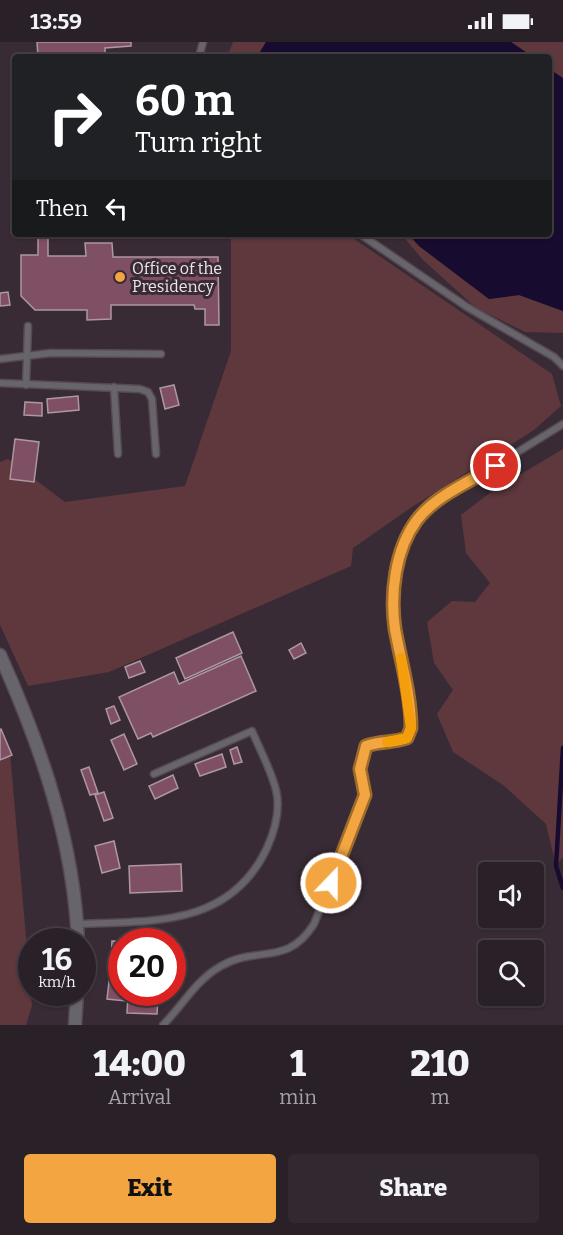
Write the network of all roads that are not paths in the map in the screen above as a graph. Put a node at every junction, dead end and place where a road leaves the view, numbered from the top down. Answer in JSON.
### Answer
{"nodes":[{"id":1,"x":364,"y":237,"type":"edge"},
{"id":2,"x":28,"y":326,"type":"dead end"},
{"id":3,"x":161,"y":354,"type":"dead end"},
{"id":4,"x":26,"y":356,"type":"junction"},
{"id":5,"x":0,"y":359,"type":"edge"},
{"id":6,"x":563,"y":366,"type":"edge"},
{"id":7,"x":0,"y":383,"type":"edge"},
{"id":8,"x":26,"y":385,"type":"junction"},
{"id":9,"x":114,"y":387,"type":"junction"},
{"id":10,"x":563,"y":424,"type":"edge"},
{"id":11,"x":118,"y":454,"type":"dead end"},
{"id":12,"x":156,"y":454,"type":"dead end"},
{"id":13,"x":0,"y":655,"type":"edge"},
{"id":14,"x":154,"y":774,"type":"dead end"},
{"id":15,"x":77,"y":924,"type":"junction"},
{"id":16,"x":77,"y":928,"type":"edge"},
{"id":17,"x":76,"y":1006,"type":"edge"},
{"id":18,"x":75,"y":1025,"type":"edge"},
{"id":19,"x":163,"y":1025,"type":"edge"}],
"edges":[{"from":1,"to":6,"type":"lane"},
{"from":2,"to":4,"type":"lane"},
{"from":3,"to":4,"type":"lane"},
{"from":4,"to":5,"type":"lane"},
{"from":4,"to":8,"type":"lane"},
{"from":7,"to":8,"type":"lane"},
{"from":8,"to":9,"type":"lane"},
{"from":9,"to":11,"type":"lane"},
{"from":9,"to":12,"type":"lane"},
{"from":10,"to":19,"type":"lane"},
{"from":13,"to":15,"type":"street"},
{"from":14,"to":15,"type":"lane"},
{"from":15,"to":16,"type":"street"},
{"from":17,"to":18,"type":"street"}]}
